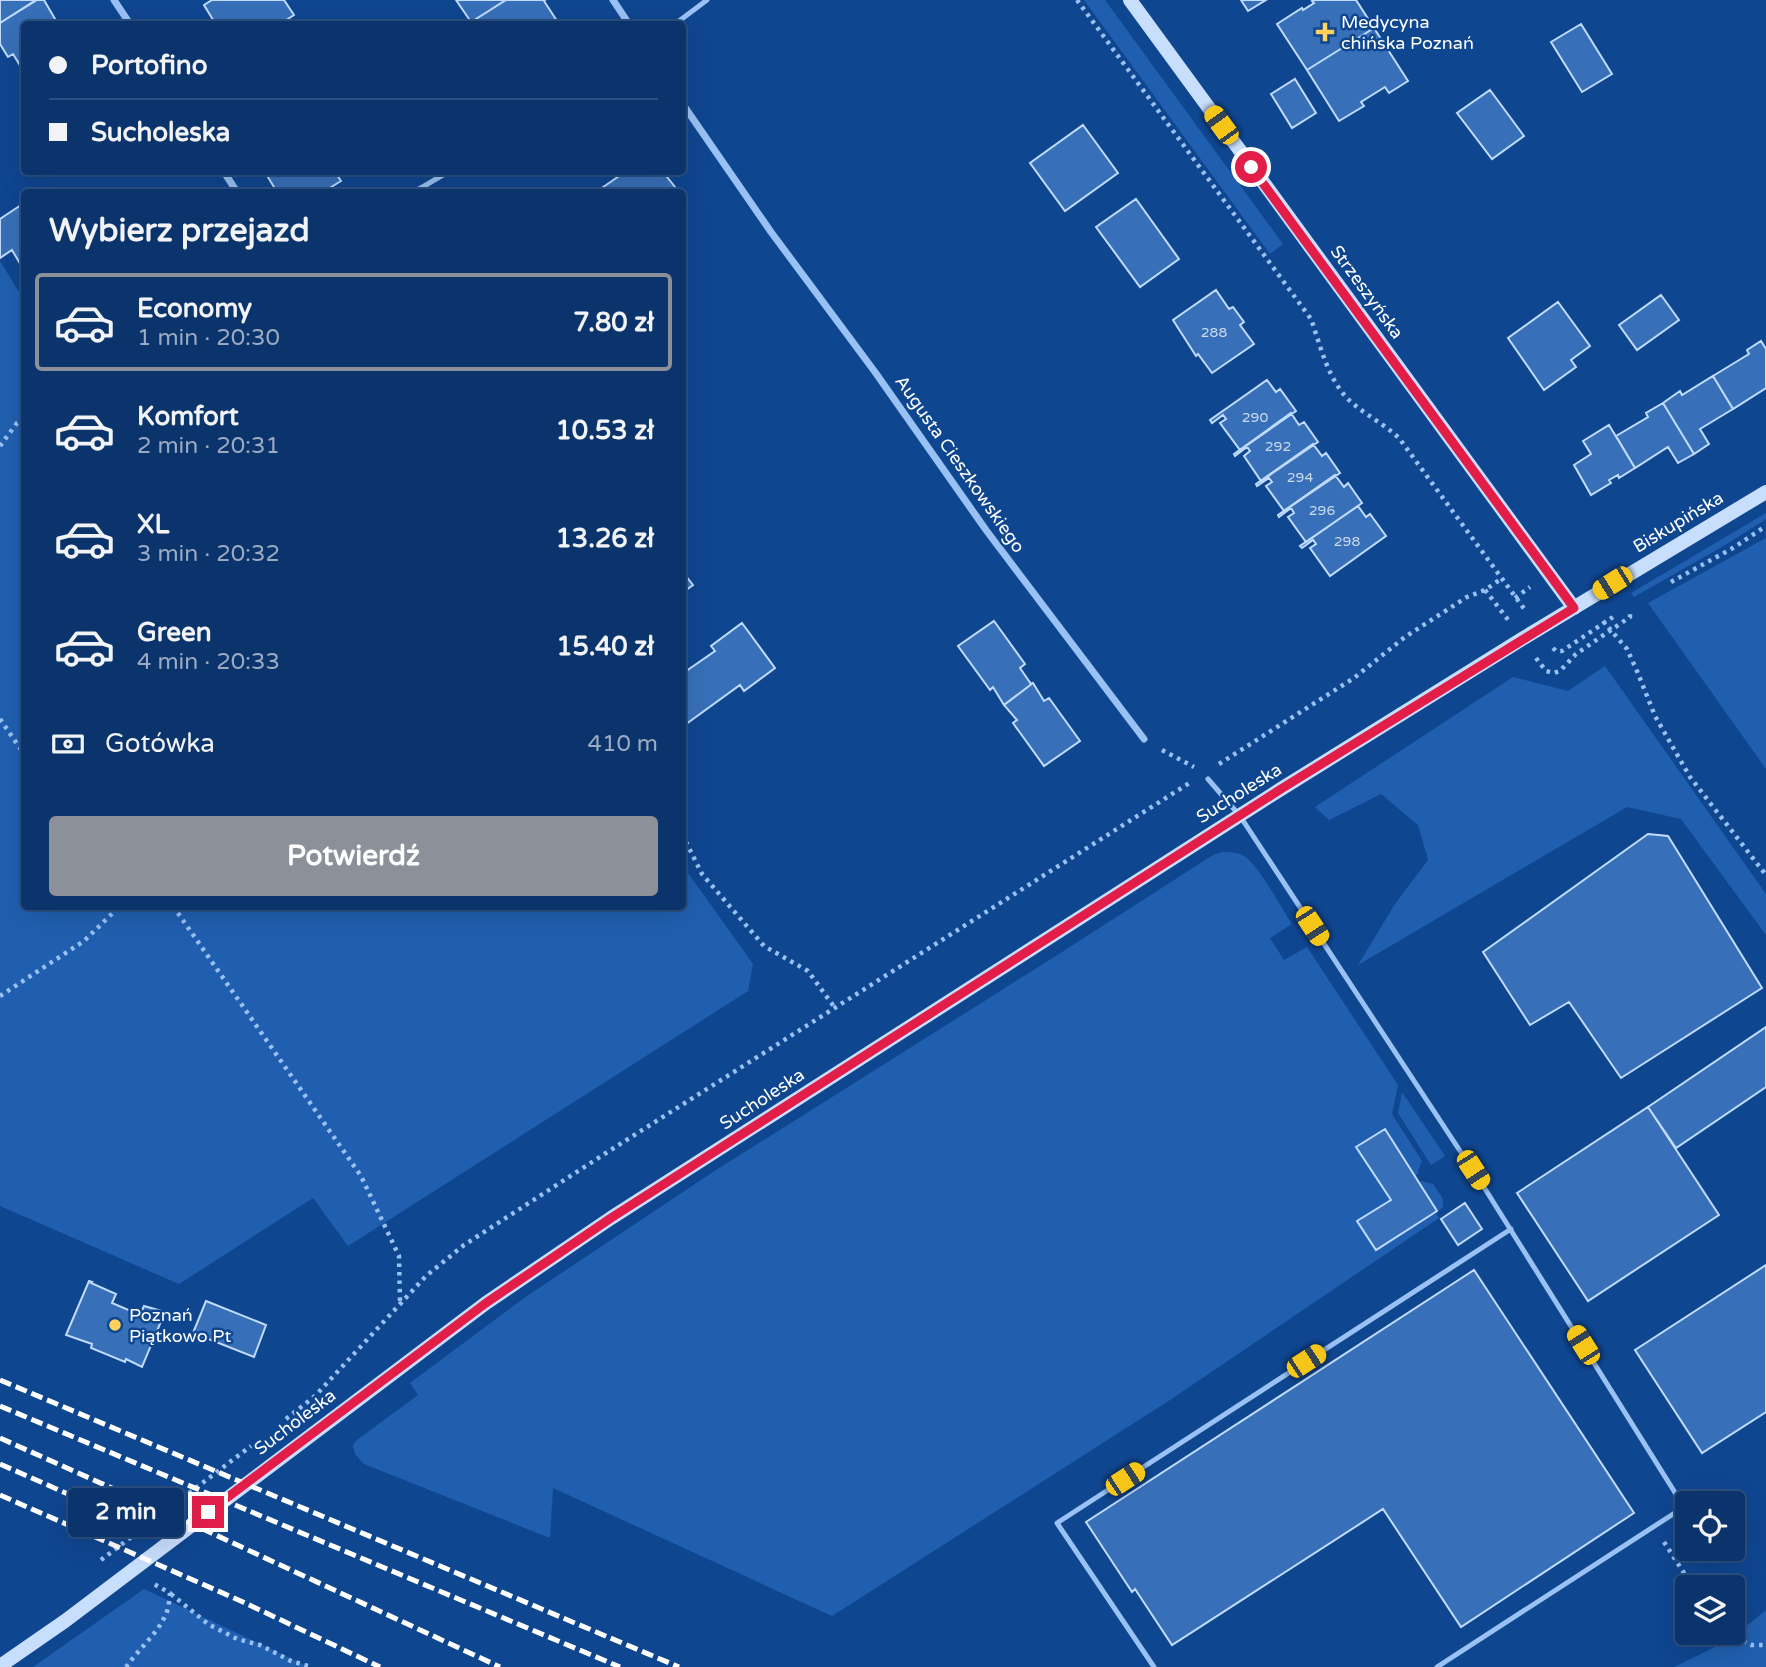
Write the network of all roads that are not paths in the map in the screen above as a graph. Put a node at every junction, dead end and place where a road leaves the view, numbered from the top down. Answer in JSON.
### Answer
{"nodes":[{"id":1,"x":114,"y":0,"type":"edge"},
{"id":2,"x":613,"y":0,"type":"edge"},
{"id":3,"x":707,"y":0,"type":"edge"},
{"id":4,"x":1130,"y":0,"type":"edge"},
{"id":5,"x":128,"y":21,"type":"edge"},
{"id":6,"x":627,"y":21,"type":"edge"},
{"id":7,"x":680,"y":21,"type":"edge"},
{"id":8,"x":686,"y":109,"type":"edge"},
{"id":9,"x":443,"y":175,"type":"edge"},
{"id":10,"x":419,"y":189,"type":"edge"},
{"id":11,"x":1766,"y":492,"type":"edge"},
{"id":12,"x":1574,"y":608,"type":"junction"},
{"id":13,"x":1144,"y":739,"type":"road end"},
{"id":14,"x":1206,"y":776,"type":"road end"},
{"id":15,"x":1240,"y":816,"type":"junction"},
{"id":16,"x":1511,"y":1229,"type":"junction"},
{"id":17,"x":0,"y":1666,"type":"edge"},
{"id":18,"x":1154,"y":1667,"type":"edge"},
{"id":19,"x":1437,"y":1667,"type":"edge"}],
"edges":[{"from":1,"to":5,"type":"street"},
{"from":2,"to":6,"type":"street"},
{"from":3,"to":7,"type":"lane"},
{"from":4,"to":12,"type":"street","name":"Strzeszyńska"},
{"from":8,"to":13,"type":"street","name":"Augusta Cieszkowskiego"},
{"from":9,"to":10,"type":"lane"},
{"from":11,"to":12,"type":"street","name":"Biskupińska"},
{"from":12,"to":15,"type":"street","name":"Sucholeska"},
{"from":14,"to":15,"type":"lane"},
{"from":15,"to":16,"type":"lane"},
{"from":15,"to":17,"type":"street","name":"Sucholeska"},
{"from":16,"to":18,"type":"lane"},
{"from":16,"to":19,"type":"lane"}]}
